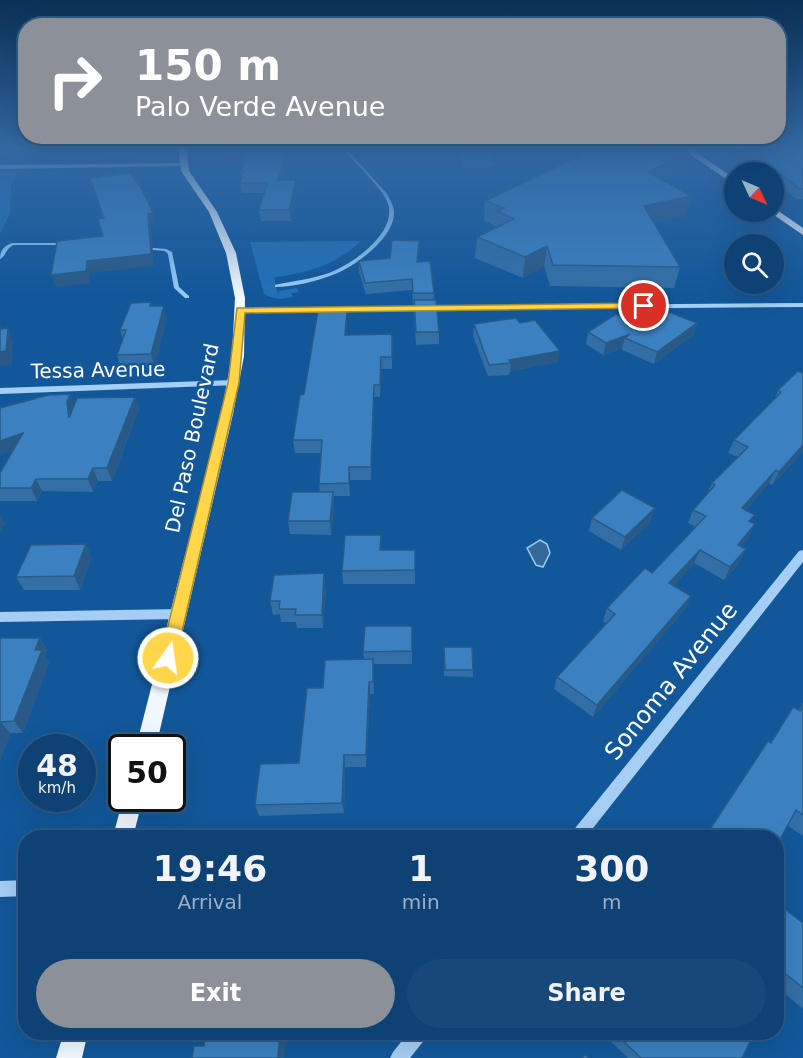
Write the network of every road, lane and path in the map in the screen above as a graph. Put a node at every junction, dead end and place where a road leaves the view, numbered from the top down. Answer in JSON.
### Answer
{"nodes":[{"id":1,"x":202,"y":197,"type":"edge"},
{"id":2,"x":784,"y":219,"type":"edge"},
{"id":3,"x":803,"y":232,"type":"edge"},
{"id":4,"x":803,"y":305,"type":"edge"},
{"id":5,"x":240,"y":310,"type":"junction"},
{"id":6,"x":234,"y":383,"type":"junction"},
{"id":7,"x":0,"y":391,"type":"edge"},
{"id":8,"x":803,"y":554,"type":"edge"},
{"id":9,"x":180,"y":614,"type":"junction"},
{"id":10,"x":0,"y":617,"type":"edge"},
{"id":11,"x":149,"y":734,"type":"edge"},
{"id":12,"x":129,"y":812,"type":"edge"},
{"id":13,"x":125,"y":830,"type":"edge"},
{"id":14,"x":583,"y":830,"type":"edge"},
{"id":15,"x":18,"y":888,"type":"edge"},
{"id":16,"x":0,"y":889,"type":"edge"},
{"id":17,"x":74,"y":1040,"type":"edge"},
{"id":18,"x":414,"y":1040,"type":"edge"},
{"id":19,"x":69,"y":1058,"type":"edge"},
{"id":20,"x":399,"y":1058,"type":"edge"}],
"edges":[{"from":1,"to":5,"type":"main road","name":"Del Paso Boulevard"},
{"from":2,"to":3,"type":"main road"},
{"from":4,"to":5,"type":"street"},
{"from":5,"to":6,"type":"main road","name":"Del Paso Boulevard"},
{"from":6,"to":7,"type":"street","name":"Tessa Avenue"},
{"from":6,"to":9,"type":"main road","name":"Del Paso Boulevard"},
{"from":8,"to":14,"type":"street","name":"Sonoma Avenue"},
{"from":9,"to":10,"type":"street"},
{"from":9,"to":11,"type":"main road","name":"Del Paso Boulevard"},
{"from":12,"to":13,"type":"main road"},
{"from":15,"to":16,"type":"street"},
{"from":17,"to":19,"type":"main road"},
{"from":18,"to":20,"type":"street"}]}
